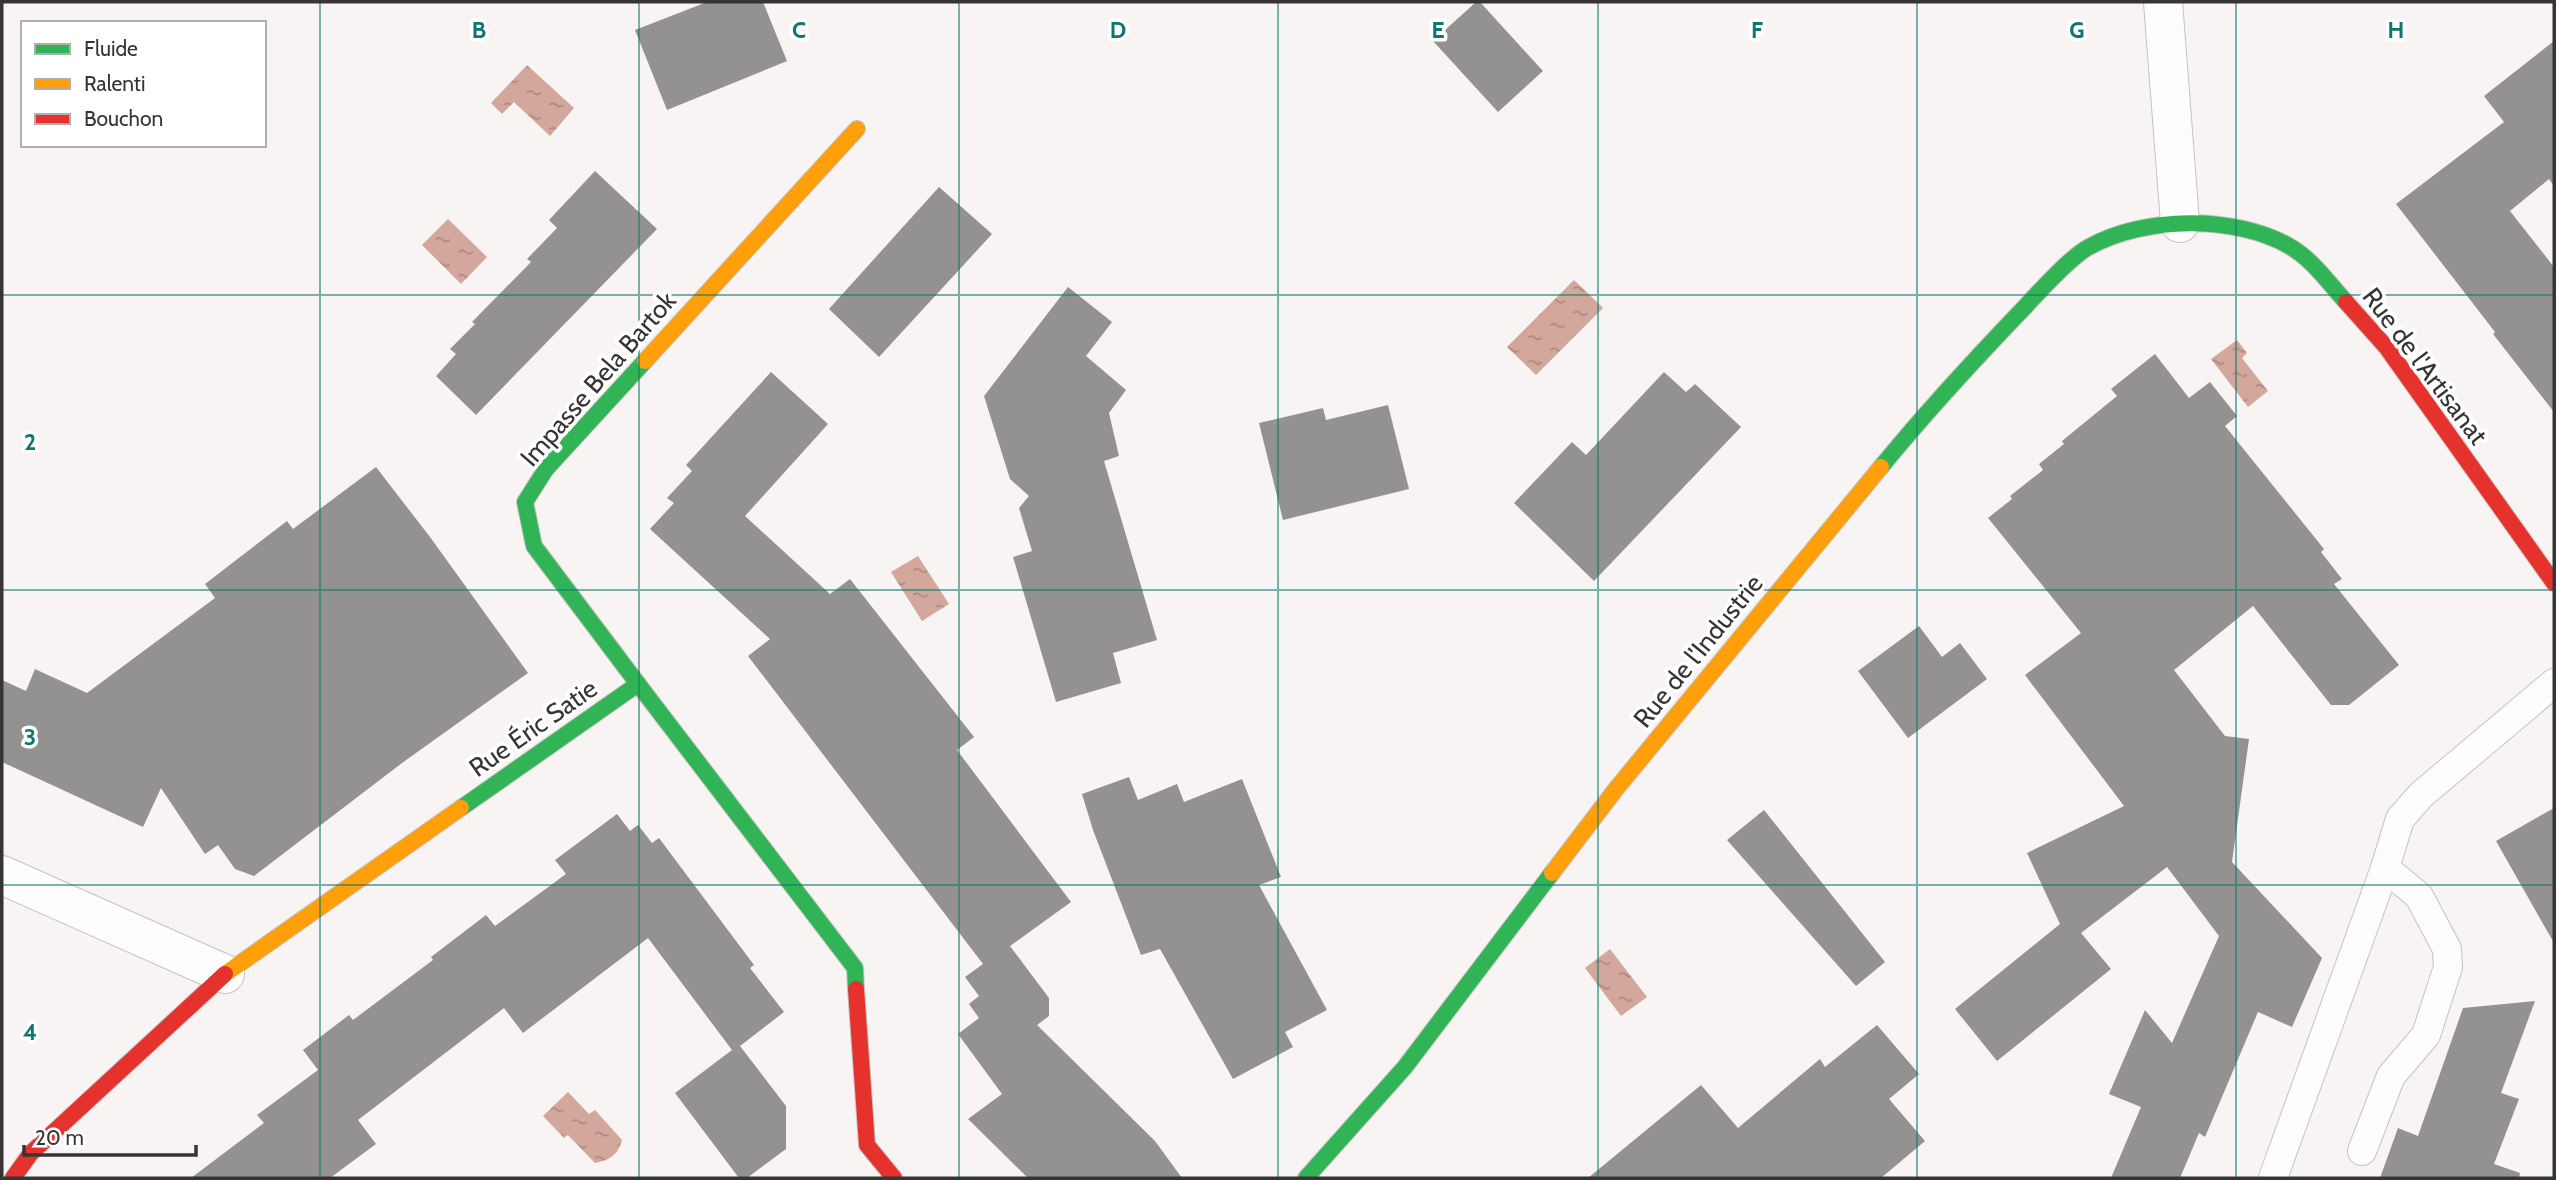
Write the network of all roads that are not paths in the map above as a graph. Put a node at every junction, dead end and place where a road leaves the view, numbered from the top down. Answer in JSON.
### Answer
{"nodes":[{"id":1,"x":2163,"y":2,"type":"edge"},
{"id":2,"x":857,"y":129,"type":"dead end"},
{"id":3,"x":2180,"y":223,"type":"junction"},
{"id":4,"x":2554,"y":583,"type":"edge"},
{"id":5,"x":2554,"y":683,"type":"edge"},
{"id":6,"x":638,"y":684,"type":"junction"},
{"id":7,"x":2385,"y":868,"type":"junction"},
{"id":8,"x":2,"y":875,"type":"edge"},
{"id":9,"x":225,"y":974,"type":"junction"},
{"id":10,"x":2362,"y":1151,"type":"dead end"},
{"id":11,"x":13,"y":1178,"type":"edge"},
{"id":12,"x":894,"y":1178,"type":"edge"},
{"id":13,"x":1306,"y":1178,"type":"edge"},
{"id":14,"x":2273,"y":1178,"type":"edge"}],
"edges":[{"from":1,"to":3,"type":"street"},
{"from":2,"to":6,"type":"street","name":"Impasse Bela Bartok"},
{"from":3,"to":4,"type":"street","name":"Rue de l'Artisanat"},
{"from":3,"to":13,"type":"street","name":"Rue de l'Industrie"},
{"from":5,"to":7,"type":"lane"},
{"from":6,"to":9,"type":"street","name":"Rue Éric Satie"},
{"from":6,"to":12,"type":"street","name":"Rue Éric Satie"},
{"from":7,"to":10,"type":"lane"},
{"from":7,"to":14,"type":"lane"},
{"from":8,"to":9,"type":"street"},
{"from":9,"to":11,"type":"street","name":"Rue Éric Satie"}]}
